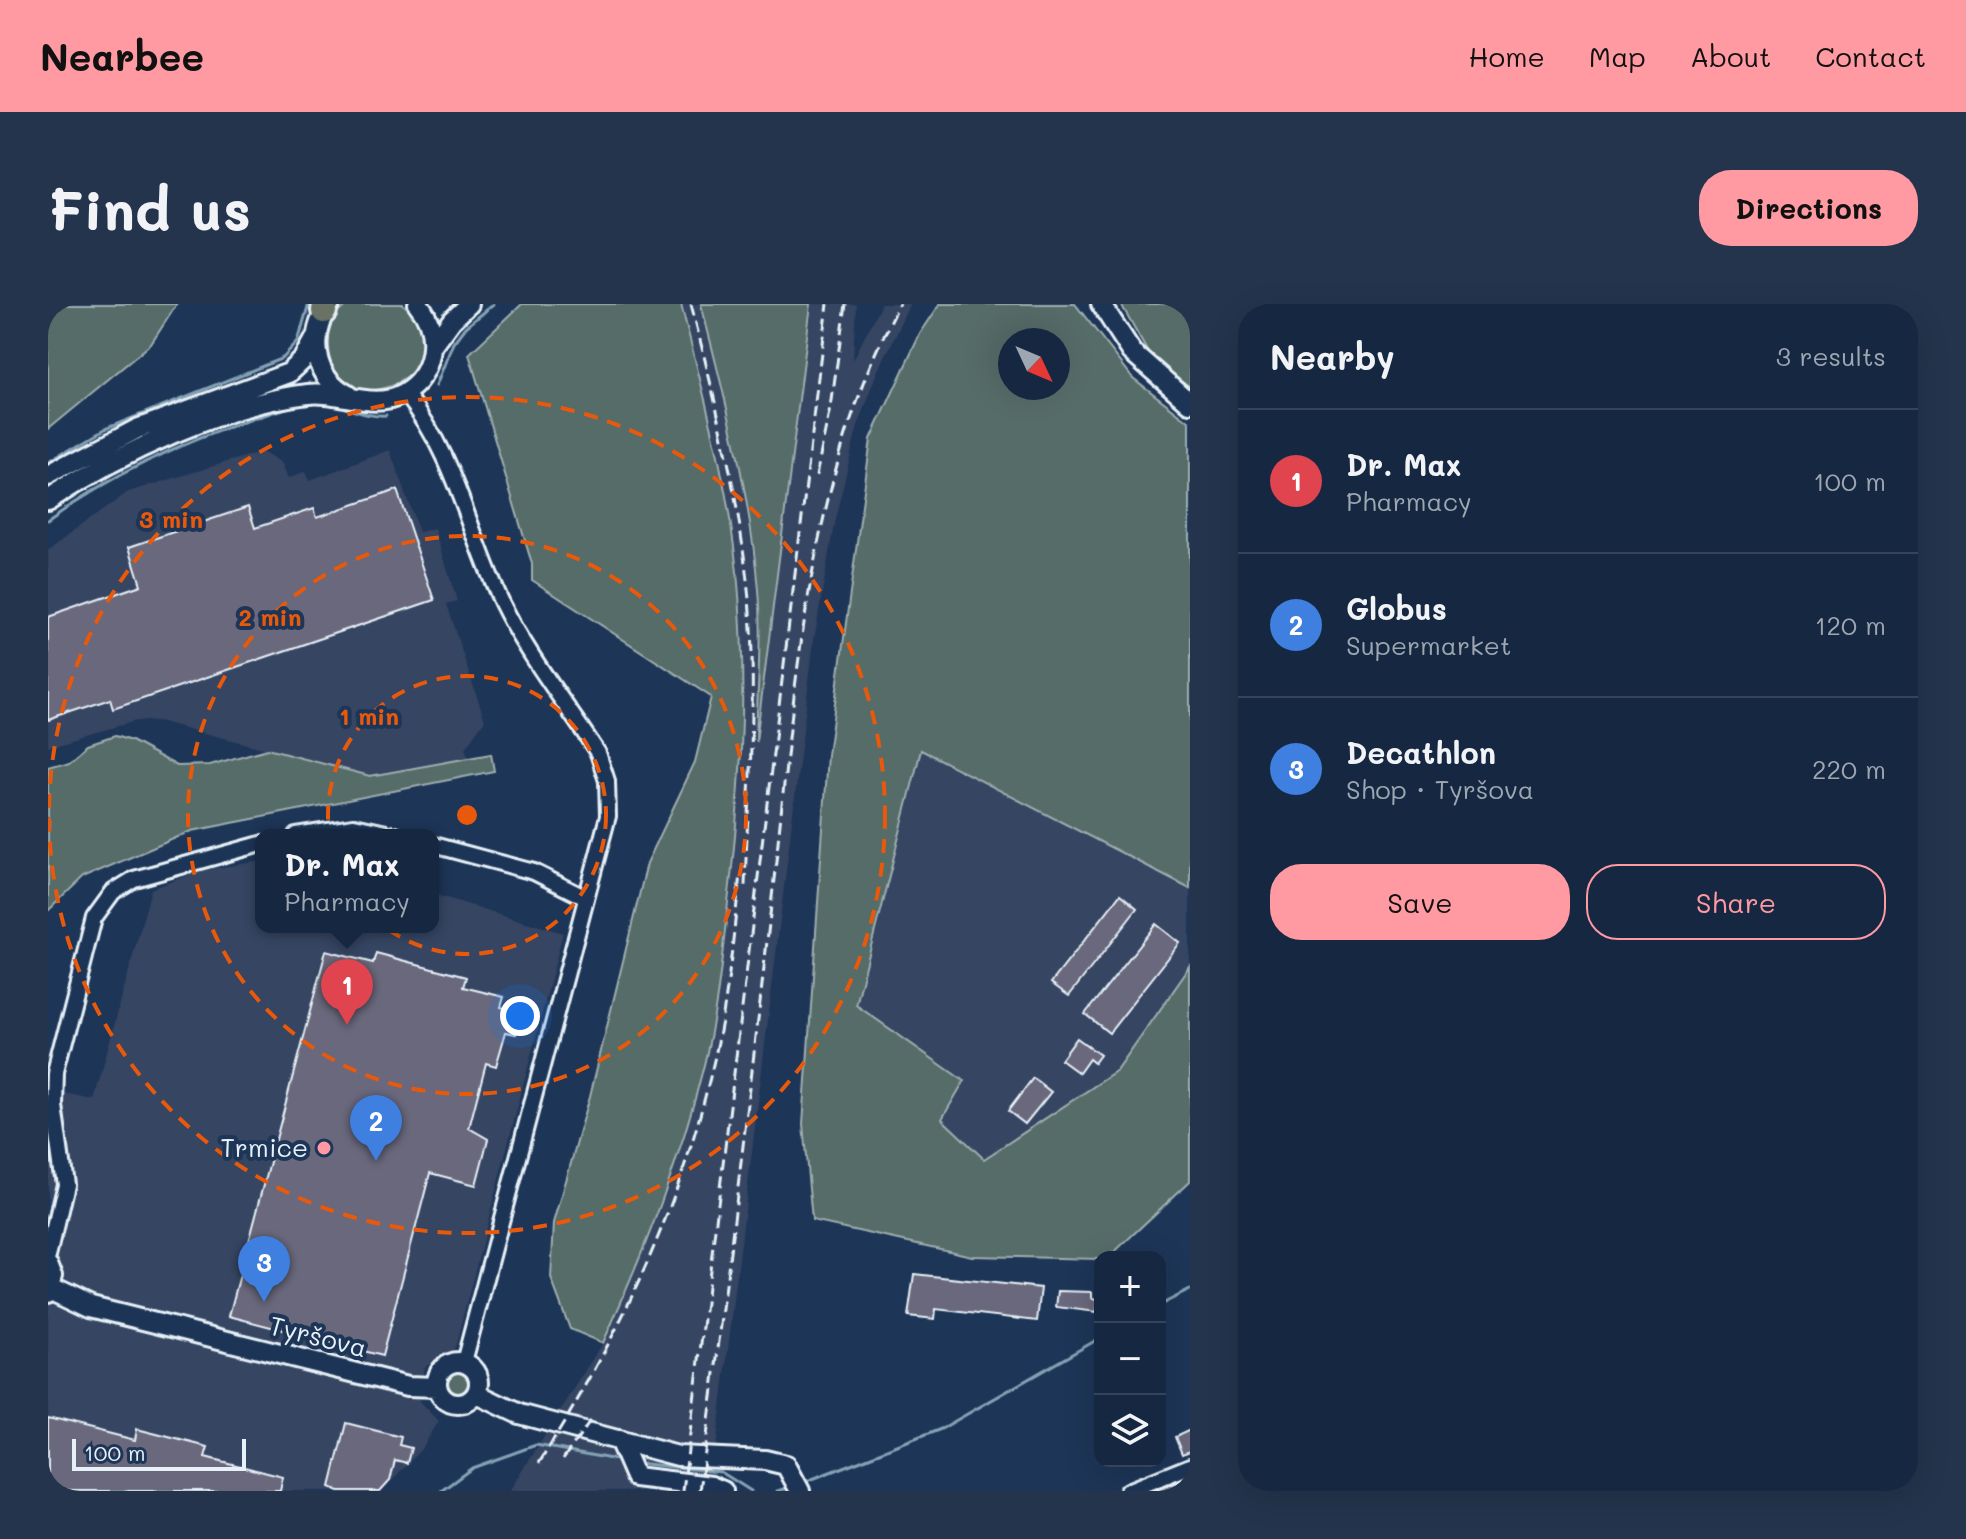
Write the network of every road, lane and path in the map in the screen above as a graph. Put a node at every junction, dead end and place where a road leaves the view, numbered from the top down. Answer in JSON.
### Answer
{"nodes":[{"id":1,"x":418,"y":304,"type":"edge"},
{"id":2,"x":469,"y":304,"type":"edge"},
{"id":3,"x":1101,"y":304,"type":"edge"},
{"id":4,"x":327,"y":306,"type":"edge"},
{"id":5,"x":315,"y":339,"type":"junction"},
{"id":6,"x":433,"y":346,"type":"junction"},
{"id":7,"x":405,"y":393,"type":"junction"},
{"id":8,"x":350,"y":397,"type":"junction"},
{"id":9,"x":1190,"y":403,"type":"edge"},
{"id":10,"x":48,"y":476,"type":"edge"},
{"id":11,"x":48,"y":500,"type":"edge"},
{"id":12,"x":335,"y":829,"type":"edge"},
{"id":13,"x":368,"y":829,"type":"edge"},
{"id":14,"x":255,"y":846,"type":"edge"},
{"id":15,"x":439,"y":847,"type":"edge"},
{"id":16,"x":586,"y":898,"type":"junction"},
{"id":17,"x":48,"y":1253,"type":"edge"},
{"id":18,"x":48,"y":1263,"type":"edge"},
{"id":19,"x":50,"y":1290,"type":"edge"},
{"id":20,"x":464,"y":1362,"type":"junction"},
{"id":21,"x":437,"y":1387,"type":"junction"},
{"id":22,"x":477,"y":1394,"type":"junction"},
{"id":23,"x":624,"y":1456,"type":"junction"},
{"id":24,"x":1190,"y":1466,"type":"edge"},
{"id":25,"x":797,"y":1483,"type":"edge"},
{"id":26,"x":723,"y":1491,"type":"edge"},
{"id":27,"x":1128,"y":1491,"type":"edge"}],
"edges":[{"from":1,"to":6,"type":"main road"},
{"from":2,"to":6,"type":"main road"},
{"from":3,"to":9,"type":"main road"},
{"from":4,"to":5,"type":"main road"},
{"from":5,"to":8,"type":"main road"},
{"from":5,"to":10,"type":"main road"},
{"from":6,"to":7,"type":"main road"},
{"from":7,"to":8,"type":"main road"},
{"from":7,"to":16,"type":"street"},
{"from":8,"to":11,"type":"main road"},
{"from":12,"to":13,"type":"street"},
{"from":14,"to":17,"type":"street"},
{"from":15,"to":16,"type":"street"},
{"from":16,"to":20,"type":"street"},
{"from":18,"to":19,"type":"main road","name":"Tyršova"},
{"from":19,"to":21,"type":"main road","name":"Tyršova"},
{"from":20,"to":21,"type":"main road"},
{"from":20,"to":22,"type":"main road"},
{"from":21,"to":22,"type":"main road","name":"Tyršova"},
{"from":22,"to":23,"type":"main road"},
{"from":23,"to":25,"type":"main road"},
{"from":23,"to":26,"type":"main road"},
{"from":24,"to":27,"type":"street"}]}
